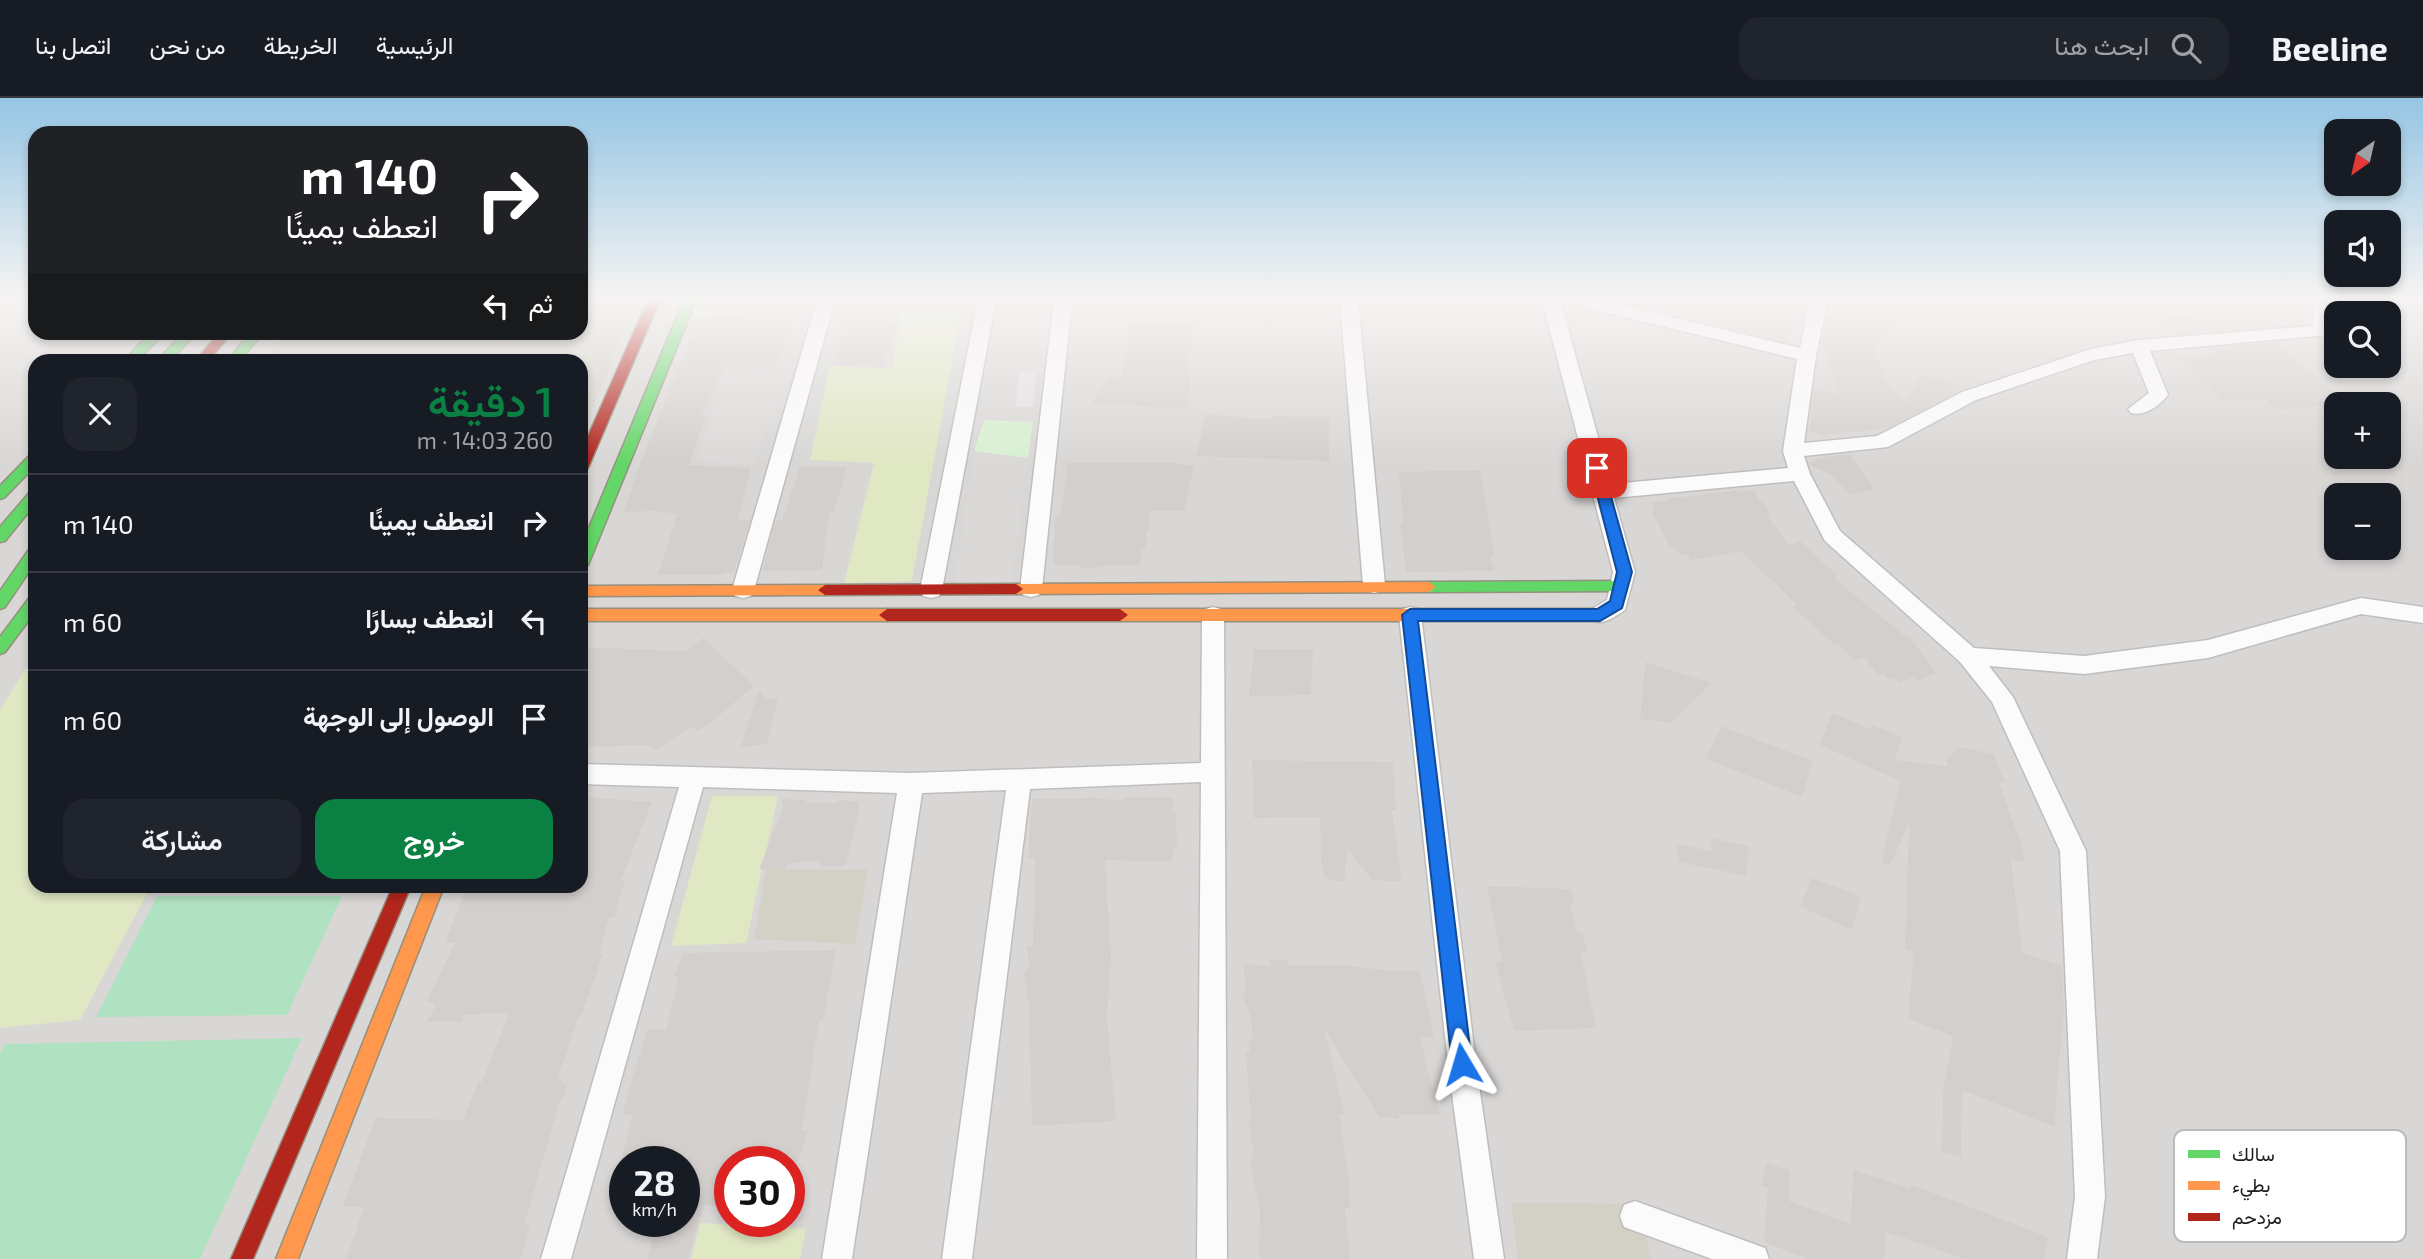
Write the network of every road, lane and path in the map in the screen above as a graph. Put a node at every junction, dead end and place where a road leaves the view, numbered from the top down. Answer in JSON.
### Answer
{"nodes":[{"id":1,"x":628,"y":354,"type":"edge"},
{"id":2,"x":668,"y":354,"type":"edge"},
{"id":3,"x":810,"y":354,"type":"edge"},
{"id":4,"x":977,"y":354,"type":"edge"},
{"id":5,"x":1057,"y":354,"type":"edge"},
{"id":6,"x":1354,"y":354,"type":"edge"},
{"id":7,"x":1566,"y":354,"type":"edge"},
{"id":8,"x":1800,"y":354,"type":"edge"},
{"id":9,"x":2095,"y":354,"type":"edge"},
{"id":10,"x":2142,"y":354,"type":"edge"},
{"id":11,"x":1807,"y":356,"type":"joint"},
{"id":12,"x":2138,"y":408,"type":"dead end"},
{"id":13,"x":589,"y":433,"type":"edge"},
{"id":14,"x":1796,"y":463,"type":"junction"},
{"id":15,"x":28,"y":465,"type":"edge"},
{"id":16,"x":1603,"y":492,"type":"junction"},
{"id":17,"x":0,"y":494,"type":"edge"},
{"id":18,"x":28,"y":503,"type":"edge"},
{"id":19,"x":0,"y":537,"type":"edge"},
{"id":20,"x":588,"y":548,"type":"edge"},
{"id":21,"x":28,"y":562,"type":"edge"},
{"id":22,"x":1374,"y":585,"type":"junction"},
{"id":23,"x":1621,"y":586,"type":"junction"},
{"id":24,"x":1031,"y":589,"type":"junction"},
{"id":25,"x":743,"y":590,"type":"junction"},
{"id":26,"x":931,"y":590,"type":"junction"},
{"id":27,"x":588,"y":591,"type":"edge"},
{"id":28,"x":0,"y":603,"type":"edge"},
{"id":29,"x":28,"y":610,"type":"edge"},
{"id":30,"x":588,"y":615,"type":"edge"},
{"id":31,"x":1213,"y":615,"type":"junction"},
{"id":32,"x":1410,"y":615,"type":"junction"},
{"id":33,"x":1600,"y":615,"type":"joint"},
{"id":34,"x":2423,"y":615,"type":"edge"},
{"id":35,"x":0,"y":648,"type":"edge"},
{"id":36,"x":1968,"y":656,"type":"junction"},
{"id":37,"x":1213,"y":772,"type":"junction"},
{"id":38,"x":588,"y":774,"type":"edge"},
{"id":39,"x":694,"y":775,"type":"junction"},
{"id":40,"x":1019,"y":781,"type":"junction"},
{"id":41,"x":911,"y":783,"type":"junction"},
{"id":42,"x":399,"y":893,"type":"edge"},
{"id":43,"x":432,"y":893,"type":"edge"},
{"id":44,"x":1635,"y":1216,"type":"dead end"},
{"id":45,"x":242,"y":1259,"type":"edge"},
{"id":46,"x":287,"y":1259,"type":"edge"},
{"id":47,"x":556,"y":1259,"type":"edge"},
{"id":48,"x":837,"y":1259,"type":"edge"},
{"id":49,"x":957,"y":1259,"type":"edge"},
{"id":50,"x":1212,"y":1259,"type":"edge"},
{"id":51,"x":1489,"y":1259,"type":"edge"},
{"id":52,"x":1754,"y":1259,"type":"edge"},
{"id":53,"x":2082,"y":1259,"type":"edge"}],
"edges":[{"from":1,"to":13,"type":"street"},
{"from":2,"to":20,"type":"street"},
{"from":3,"to":25,"type":"street"},
{"from":4,"to":26,"type":"street"},
{"from":5,"to":24,"type":"street"},
{"from":6,"to":22,"type":"street"},
{"from":7,"to":16,"type":"street"},
{"from":8,"to":11,"type":"street"},
{"from":9,"to":14,"type":"street"},
{"from":10,"to":12,"type":"street"},
{"from":11,"to":14,"type":"street"},
{"from":14,"to":16,"type":"street"},
{"from":14,"to":36,"type":"street"},
{"from":15,"to":17,"type":"street"},
{"from":16,"to":23,"type":"street"},
{"from":18,"to":19,"type":"street"},
{"from":21,"to":28,"type":"street"},
{"from":22,"to":23,"type":"street"},
{"from":22,"to":24,"type":"street"},
{"from":23,"to":33,"type":"street"},
{"from":24,"to":26,"type":"street"},
{"from":25,"to":26,"type":"street"},
{"from":25,"to":27,"type":"street"},
{"from":29,"to":35,"type":"street"},
{"from":30,"to":31,"type":"street"},
{"from":31,"to":32,"type":"street"},
{"from":31,"to":37,"type":"street"},
{"from":32,"to":33,"type":"street"},
{"from":32,"to":51,"type":"street"},
{"from":34,"to":36,"type":"street"},
{"from":36,"to":53,"type":"street"},
{"from":37,"to":40,"type":"street"},
{"from":37,"to":50,"type":"street"},
{"from":38,"to":39,"type":"street"},
{"from":39,"to":41,"type":"street"},
{"from":39,"to":47,"type":"street"},
{"from":40,"to":41,"type":"street"},
{"from":40,"to":49,"type":"street"},
{"from":41,"to":48,"type":"street"},
{"from":42,"to":45,"type":"street"},
{"from":43,"to":46,"type":"street"},
{"from":44,"to":52,"type":"street"}]}
